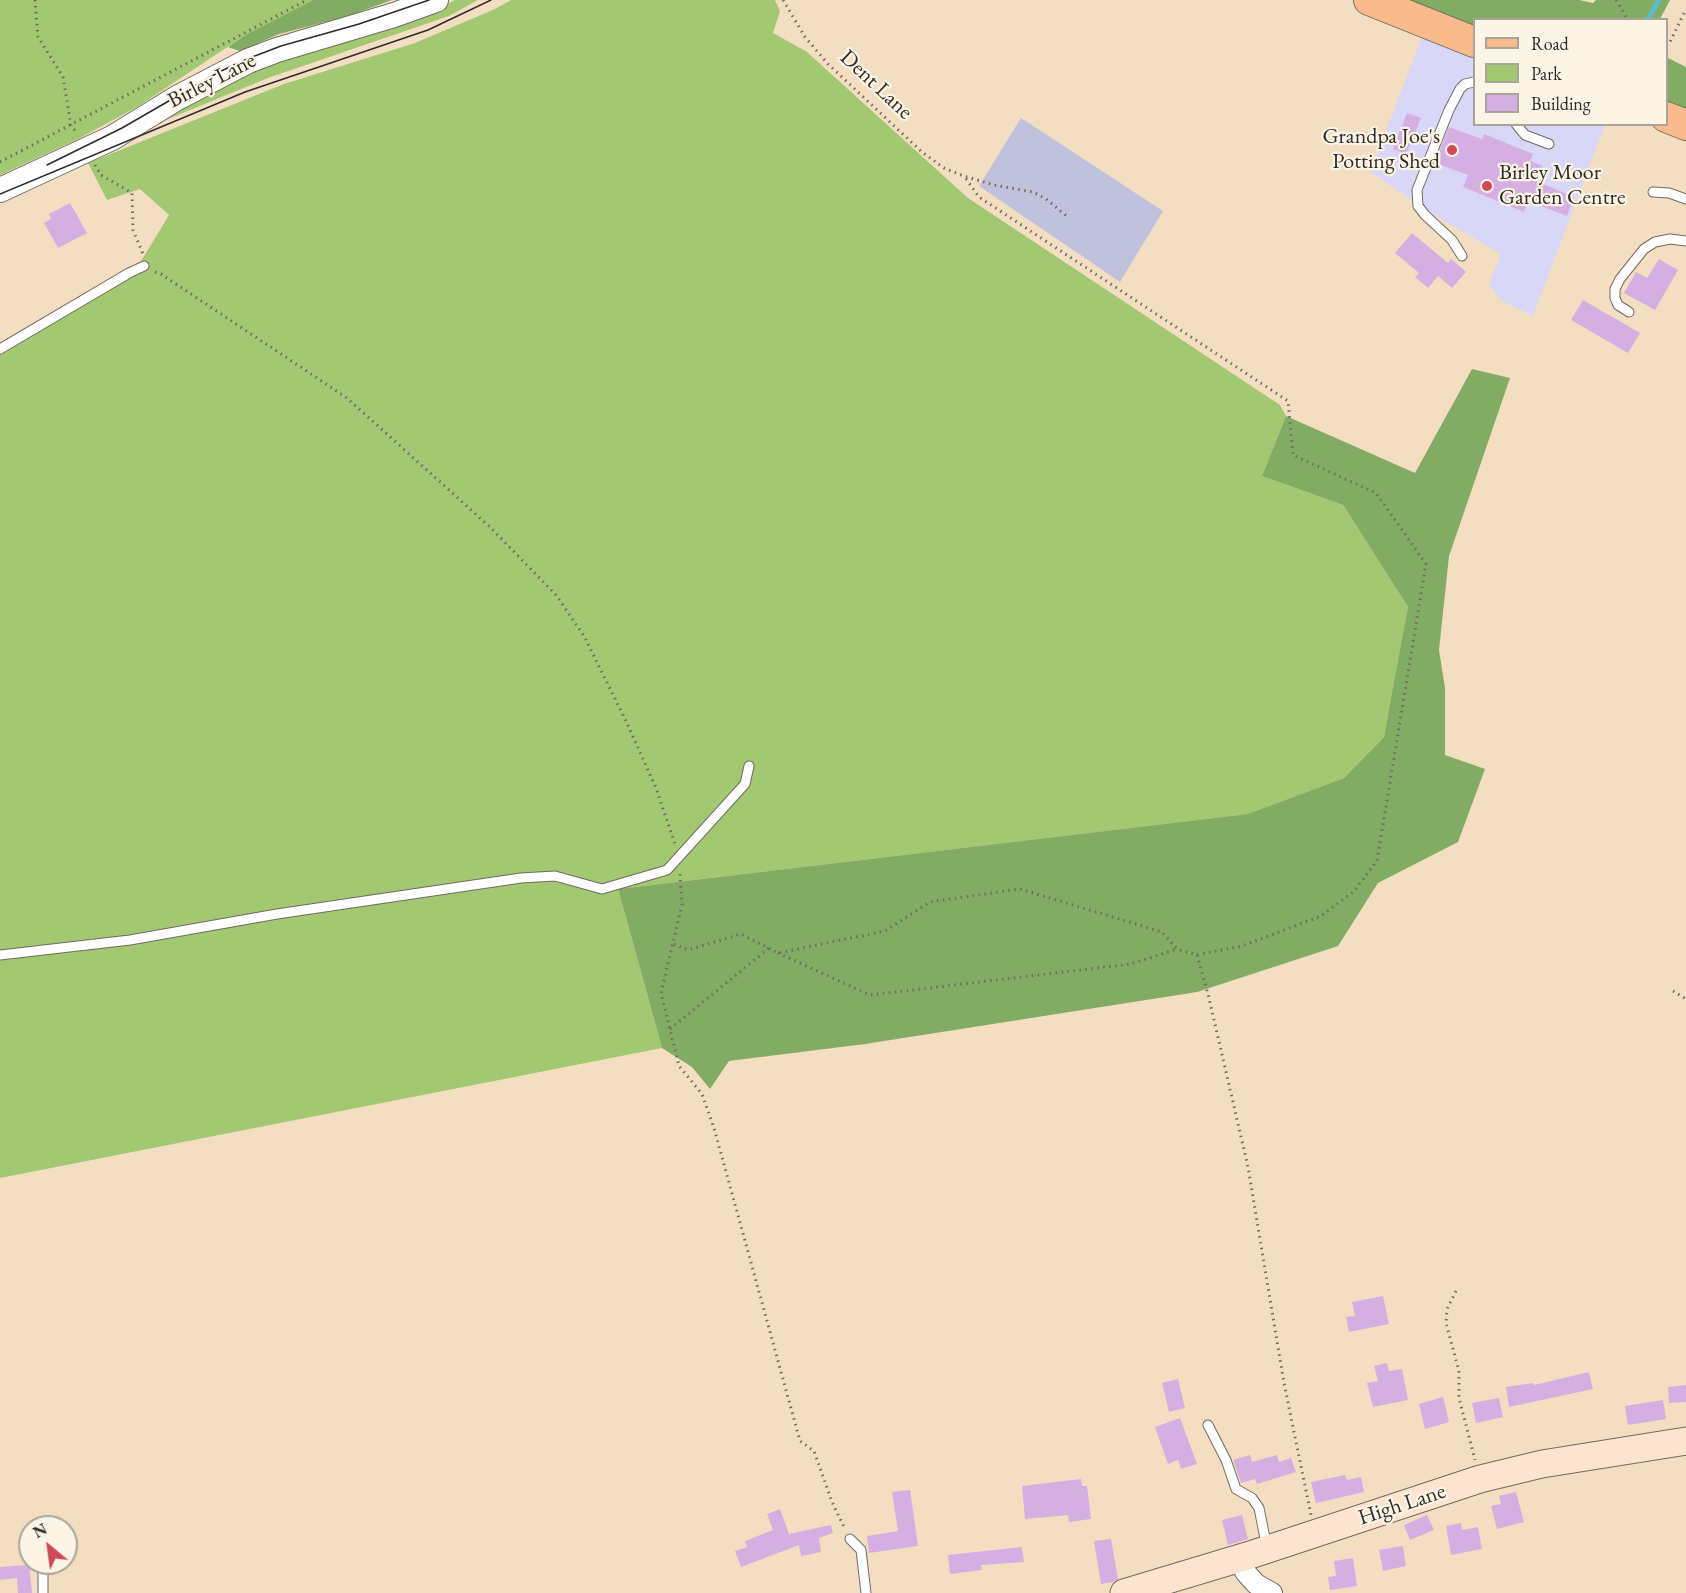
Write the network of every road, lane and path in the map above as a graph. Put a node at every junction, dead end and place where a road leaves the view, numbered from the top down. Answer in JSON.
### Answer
{"nodes":[{"id":1,"x":35,"y":0,"type":"edge"},
{"id":2,"x":307,"y":0,"type":"edge"},
{"id":3,"x":436,"y":0,"type":"edge"},
{"id":4,"x":783,"y":0,"type":"edge"},
{"id":5,"x":1369,"y":0,"type":"edge"},
{"id":6,"x":1616,"y":0,"type":"edge"},
{"id":7,"x":1686,"y":9,"type":"edge"},
{"id":8,"x":1627,"y":18,"type":"edge"},
{"id":9,"x":1473,"y":42,"type":"edge"},
{"id":10,"x":1668,"y":44,"type":"edge"},
{"id":11,"x":1473,"y":82,"type":"edge"},
{"id":12,"x":1668,"y":118,"type":"edge"},
{"id":13,"x":1686,"y":124,"type":"edge"},
{"id":14,"x":71,"y":125,"type":"junction"},
{"id":15,"x":1518,"y":126,"type":"edge"},
{"id":16,"x":77,"y":135,"type":"dead end"},
{"id":17,"x":1549,"y":144,"type":"dead end"},
{"id":18,"x":92,"y":159,"type":"dead end"},
{"id":19,"x":0,"y":162,"type":"edge"},
{"id":20,"x":964,"y":176,"type":"junction"},
{"id":21,"x":0,"y":190,"type":"edge"},
{"id":22,"x":1653,"y":192,"type":"dead end"},
{"id":23,"x":1686,"y":199,"type":"edge"},
{"id":24,"x":1069,"y":218,"type":"dead end"},
{"id":25,"x":1686,"y":241,"type":"edge"},
{"id":26,"x":1462,"y":256,"type":"dead end"},
{"id":27,"x":144,"y":266,"type":"junction"},
{"id":28,"x":1629,"y":312,"type":"dead end"},
{"id":29,"x":0,"y":349,"type":"edge"},
{"id":30,"x":749,"y":766,"type":"dead end"},
{"id":31,"x":679,"y":857,"type":"junction"},
{"id":32,"x":674,"y":944,"type":"junction"},
{"id":33,"x":769,"y":948,"type":"junction"},
{"id":34,"x":1177,"y":949,"type":"junction"},
{"id":35,"x":778,"y":953,"type":"junction"},
{"id":36,"x":0,"y":955,"type":"edge"},
{"id":37,"x":1197,"y":955,"type":"junction"},
{"id":38,"x":1672,"y":990,"type":"dead end"},
{"id":39,"x":1686,"y":999,"type":"edge"},
{"id":40,"x":670,"y":1029,"type":"junction"},
{"id":41,"x":1456,"y":1291,"type":"dead end"},
{"id":42,"x":1209,"y":1425,"type":"dead end"},
{"id":43,"x":1686,"y":1441,"type":"edge"},
{"id":44,"x":1480,"y":1479,"type":"junction"},
{"id":45,"x":1315,"y":1533,"type":"junction"},
{"id":46,"x":850,"y":1539,"type":"joint"},
{"id":47,"x":1268,"y":1549,"type":"junction"},
{"id":48,"x":1238,"y":1559,"type":"junction"},
{"id":49,"x":43,"y":1575,"type":"edge"},
{"id":50,"x":43,"y":1593,"type":"edge"},
{"id":51,"x":866,"y":1593,"type":"edge"},
{"id":52,"x":1124,"y":1593,"type":"edge"},
{"id":53,"x":1272,"y":1593,"type":"edge"}],
"edges":[{"from":1,"to":14,"type":"path"},
{"from":2,"to":14,"type":"path"},
{"from":3,"to":21,"type":"street","name":"Birley Lane"},
{"from":4,"to":20,"type":"path","name":"Dent Lane"},
{"from":5,"to":9,"type":"main road"},
{"from":6,"to":8,"type":"path"},
{"from":7,"to":10,"type":"path"},
{"from":11,"to":26,"type":"lane"},
{"from":12,"to":13,"type":"main road"},
{"from":14,"to":16,"type":"path"},
{"from":14,"to":19,"type":"path"},
{"from":15,"to":17,"type":"lane"},
{"from":18,"to":27,"type":"path"},
{"from":20,"to":24,"type":"path","name":"Dent Lane"},
{"from":20,"to":37,"type":"path"},
{"from":22,"to":23,"type":"lane"},
{"from":25,"to":28,"type":"lane"},
{"from":27,"to":29,"type":"lane"},
{"from":27,"to":31,"type":"path"},
{"from":30,"to":31,"type":"lane"},
{"from":31,"to":32,"type":"path"},
{"from":31,"to":36,"type":"lane"},
{"from":32,"to":33,"type":"path"},
{"from":32,"to":40,"type":"path"},
{"from":33,"to":35,"type":"path"},
{"from":33,"to":40,"type":"path"},
{"from":34,"to":35,"type":"path"},
{"from":34,"to":35,"type":"path"},
{"from":34,"to":37,"type":"path"},
{"from":37,"to":45,"type":"path"},
{"from":38,"to":39,"type":"path"},
{"from":40,"to":46,"type":"path"},
{"from":41,"to":44,"type":"path"},
{"from":42,"to":47,"type":"lane"},
{"from":43,"to":44,"type":"main road","name":"High Lane"},
{"from":44,"to":45,"type":"main road","name":"High Lane"},
{"from":45,"to":47,"type":"main road","name":"High Lane"},
{"from":46,"to":51,"type":"lane"},
{"from":47,"to":48,"type":"main road","name":"High Lane"},
{"from":48,"to":52,"type":"main road","name":"High Lane"},
{"from":48,"to":53,"type":"street"},
{"from":49,"to":50,"type":"lane"}]}
